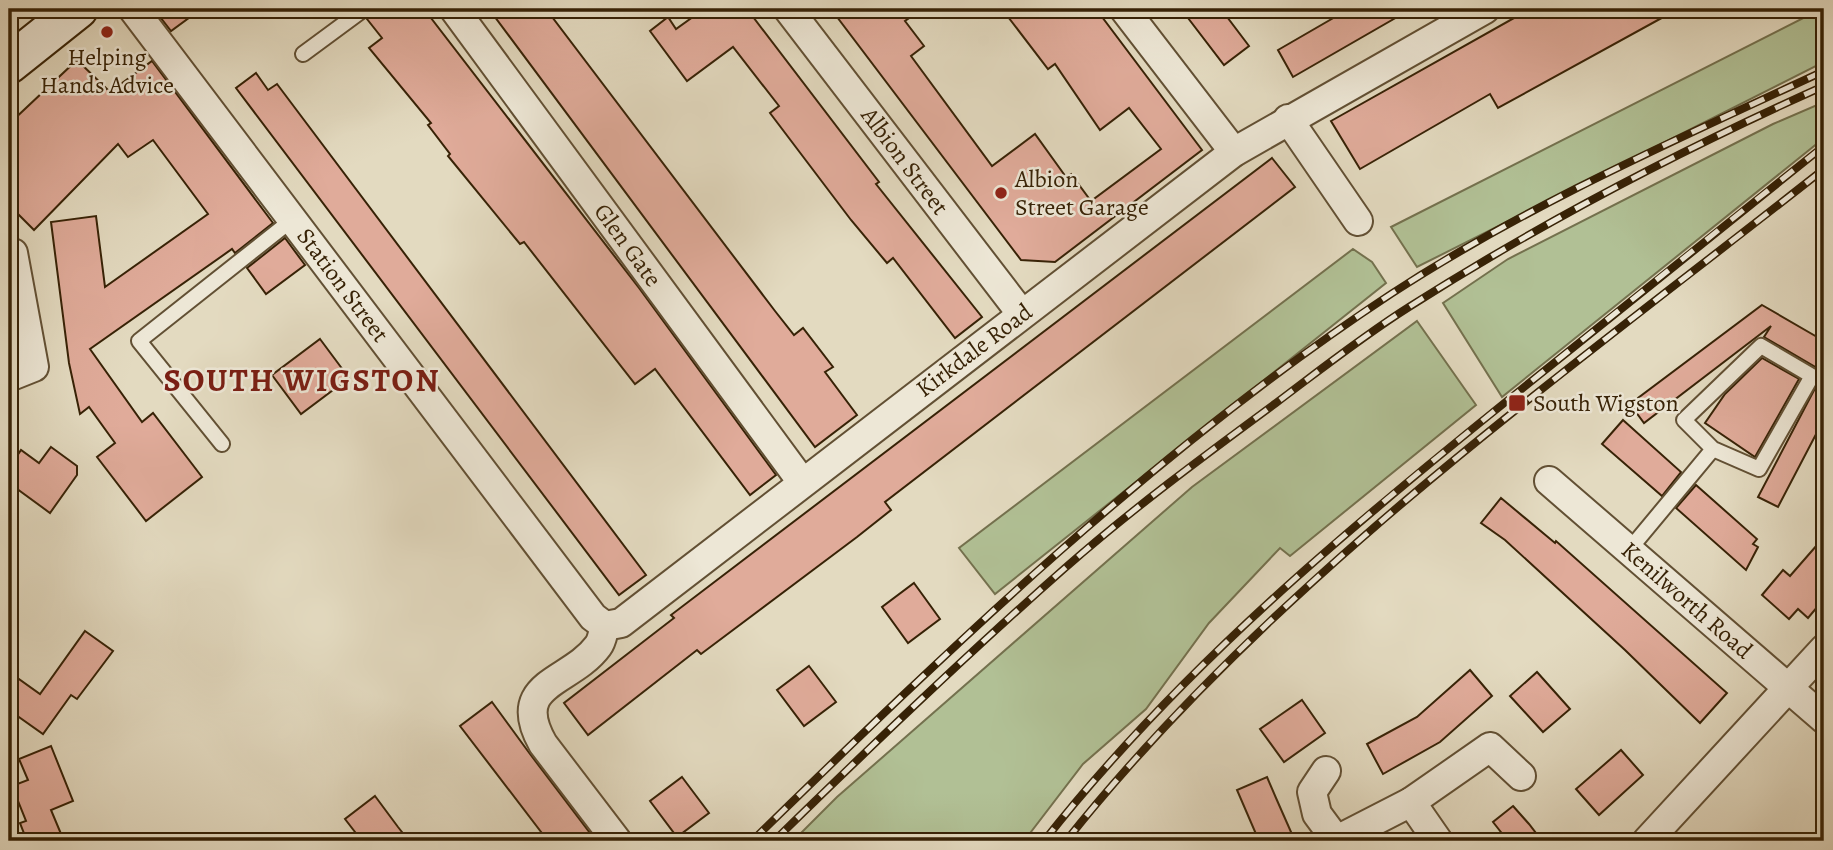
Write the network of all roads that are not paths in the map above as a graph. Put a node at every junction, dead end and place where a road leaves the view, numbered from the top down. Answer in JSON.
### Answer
{"nodes":[{"id":1,"x":78,"y":9,"type":"edge"},
{"id":2,"x":133,"y":9,"type":"edge"},
{"id":3,"x":364,"y":9,"type":"edge"},
{"id":4,"x":454,"y":9,"type":"edge"},
{"id":5,"x":788,"y":9,"type":"edge"},
{"id":6,"x":1124,"y":9,"type":"edge"},
{"id":7,"x":1485,"y":9,"type":"edge"},
{"id":8,"x":303,"y":54,"type":"dead end"},
{"id":9,"x":9,"y":64,"type":"edge"},
{"id":10,"x":1288,"y":119,"type":"junction"},
{"id":11,"x":1234,"y":152,"type":"junction"},
{"id":12,"x":293,"y":219,"type":"junction"},
{"id":13,"x":1357,"y":222,"type":"dead end"},
{"id":14,"x":13,"y":253,"type":"dead end"},
{"id":15,"x":1021,"y":313,"type":"junction"},
{"id":16,"x":9,"y":377,"type":"edge"},
{"id":17,"x":222,"y":444,"type":"dead end"},
{"id":18,"x":1713,"y":449,"type":"junction"},
{"id":19,"x":1549,"y":481,"type":"dead end"},
{"id":20,"x":802,"y":482,"type":"junction"},
{"id":21,"x":1629,"y":550,"type":"junction"},
{"id":22,"x":605,"y":626,"type":"junction"},
{"id":23,"x":1824,"y":649,"type":"edge"},
{"id":24,"x":1790,"y":690,"type":"junction"},
{"id":25,"x":1824,"y":719,"type":"edge"},
{"id":26,"x":1326,"y":771,"type":"dead end"},
{"id":27,"x":1521,"y":776,"type":"dead end"},
{"id":28,"x":1411,"y":802,"type":"junction"},
{"id":29,"x":617,"y":841,"type":"edge"},
{"id":30,"x":1337,"y":841,"type":"edge"},
{"id":31,"x":1438,"y":841,"type":"edge"},
{"id":32,"x":1647,"y":841,"type":"edge"}],
"edges":[{"from":1,"to":9,"type":"main road"},
{"from":2,"to":12,"type":"street","name":"Station Street"},
{"from":3,"to":8,"type":"lane"},
{"from":4,"to":20,"type":"street","name":"Glen Gate"},
{"from":5,"to":15,"type":"street","name":"Albion Street"},
{"from":6,"to":11,"type":"street"},
{"from":7,"to":10,"type":"street","name":"Kirkdale Road"},
{"from":10,"to":11,"type":"street","name":"Kirkdale Road"},
{"from":10,"to":13,"type":"street"},
{"from":11,"to":15,"type":"street","name":"Kirkdale Road"},
{"from":12,"to":17,"type":"lane"},
{"from":12,"to":22,"type":"street","name":"Station Street"},
{"from":14,"to":16,"type":"street"},
{"from":15,"to":20,"type":"street","name":"Kirkdale Road"},
{"from":18,"to":18,"type":"lane"},
{"from":18,"to":21,"type":"lane"},
{"from":19,"to":21,"type":"street","name":"Kenilworth Road"},
{"from":20,"to":22,"type":"street","name":"Kirkdale Road"},
{"from":21,"to":24,"type":"street","name":"Kenilworth Road"},
{"from":22,"to":29,"type":"street"},
{"from":23,"to":24,"type":"street"},
{"from":24,"to":25,"type":"street","name":"Kenilworth Road"},
{"from":24,"to":32,"type":"street"},
{"from":26,"to":30,"type":"street"},
{"from":27,"to":28,"type":"street"},
{"from":28,"to":30,"type":"street"},
{"from":28,"to":31,"type":"street"}]}
